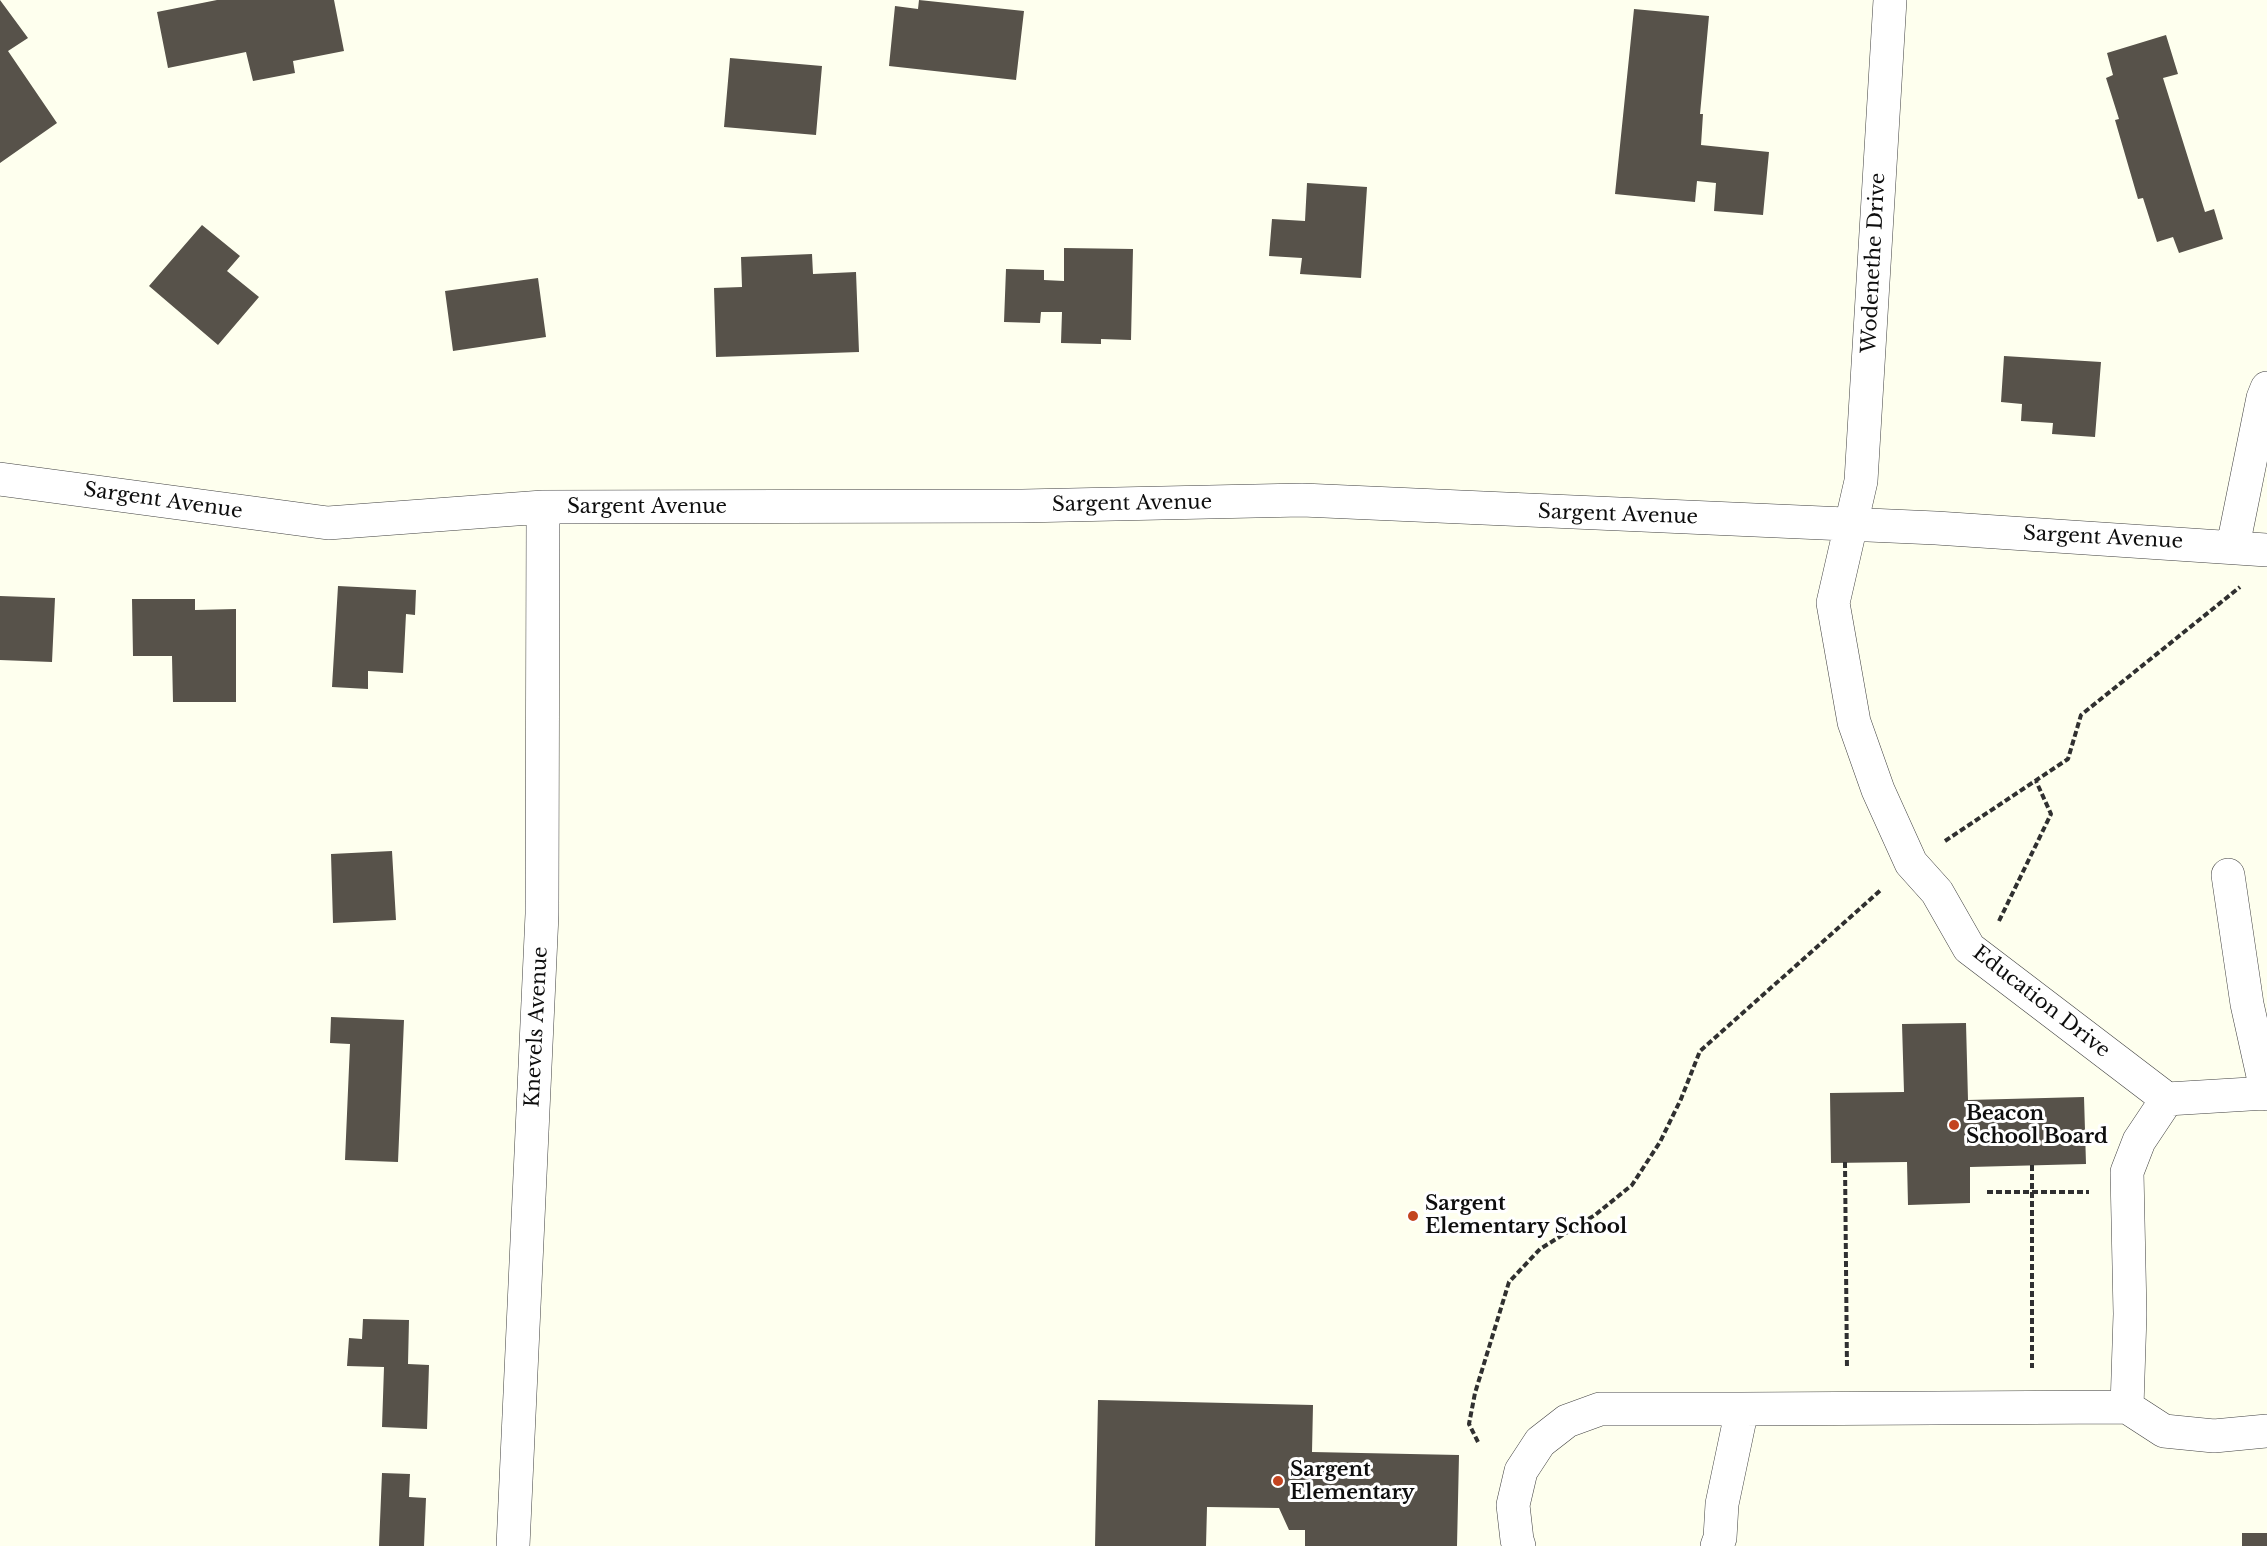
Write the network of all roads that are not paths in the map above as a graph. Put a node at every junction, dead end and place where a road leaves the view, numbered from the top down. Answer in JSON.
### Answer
{"nodes":[{"id":1,"x":1890,"y":0,"type":"edge"},
{"id":2,"x":2267,"y":388,"type":"edge"},
{"id":3,"x":0,"y":479,"type":"edge"},
{"id":4,"x":543,"y":507,"type":"junction"},
{"id":5,"x":1851,"y":524,"type":"junction"},
{"id":6,"x":2233,"y":546,"type":"junction"},
{"id":7,"x":2267,"y":550,"type":"edge"},
{"id":8,"x":2228,"y":874,"type":"dead end"},
{"id":9,"x":2267,"y":1094,"type":"edge"},
{"id":10,"x":2167,"y":1099,"type":"junction"},
{"id":11,"x":2127,"y":1407,"type":"junction"},
{"id":12,"x":1742,"y":1409,"type":"junction"},
{"id":13,"x":2267,"y":1431,"type":"edge"},
{"id":14,"x":513,"y":1546,"type":"edge"},
{"id":15,"x":1519,"y":1546,"type":"edge"},
{"id":16,"x":1716,"y":1546,"type":"edge"}],
"edges":[{"from":1,"to":5,"type":"street","name":"Wodenethe Drive"},
{"from":2,"to":6,"type":"street"},
{"from":3,"to":4,"type":"street","name":"Sargent Avenue"},
{"from":4,"to":5,"type":"street","name":"Sargent Avenue"},
{"from":4,"to":14,"type":"street","name":"Knevels Avenue"},
{"from":5,"to":6,"type":"street","name":"Sargent Avenue"},
{"from":5,"to":10,"type":"street","name":"Education Drive"},
{"from":6,"to":7,"type":"street","name":"Sargent Avenue"},
{"from":8,"to":9,"type":"street"},
{"from":9,"to":10,"type":"street"},
{"from":10,"to":11,"type":"street"},
{"from":11,"to":12,"type":"street"},
{"from":11,"to":13,"type":"street"},
{"from":12,"to":15,"type":"street"},
{"from":12,"to":16,"type":"street"}]}
